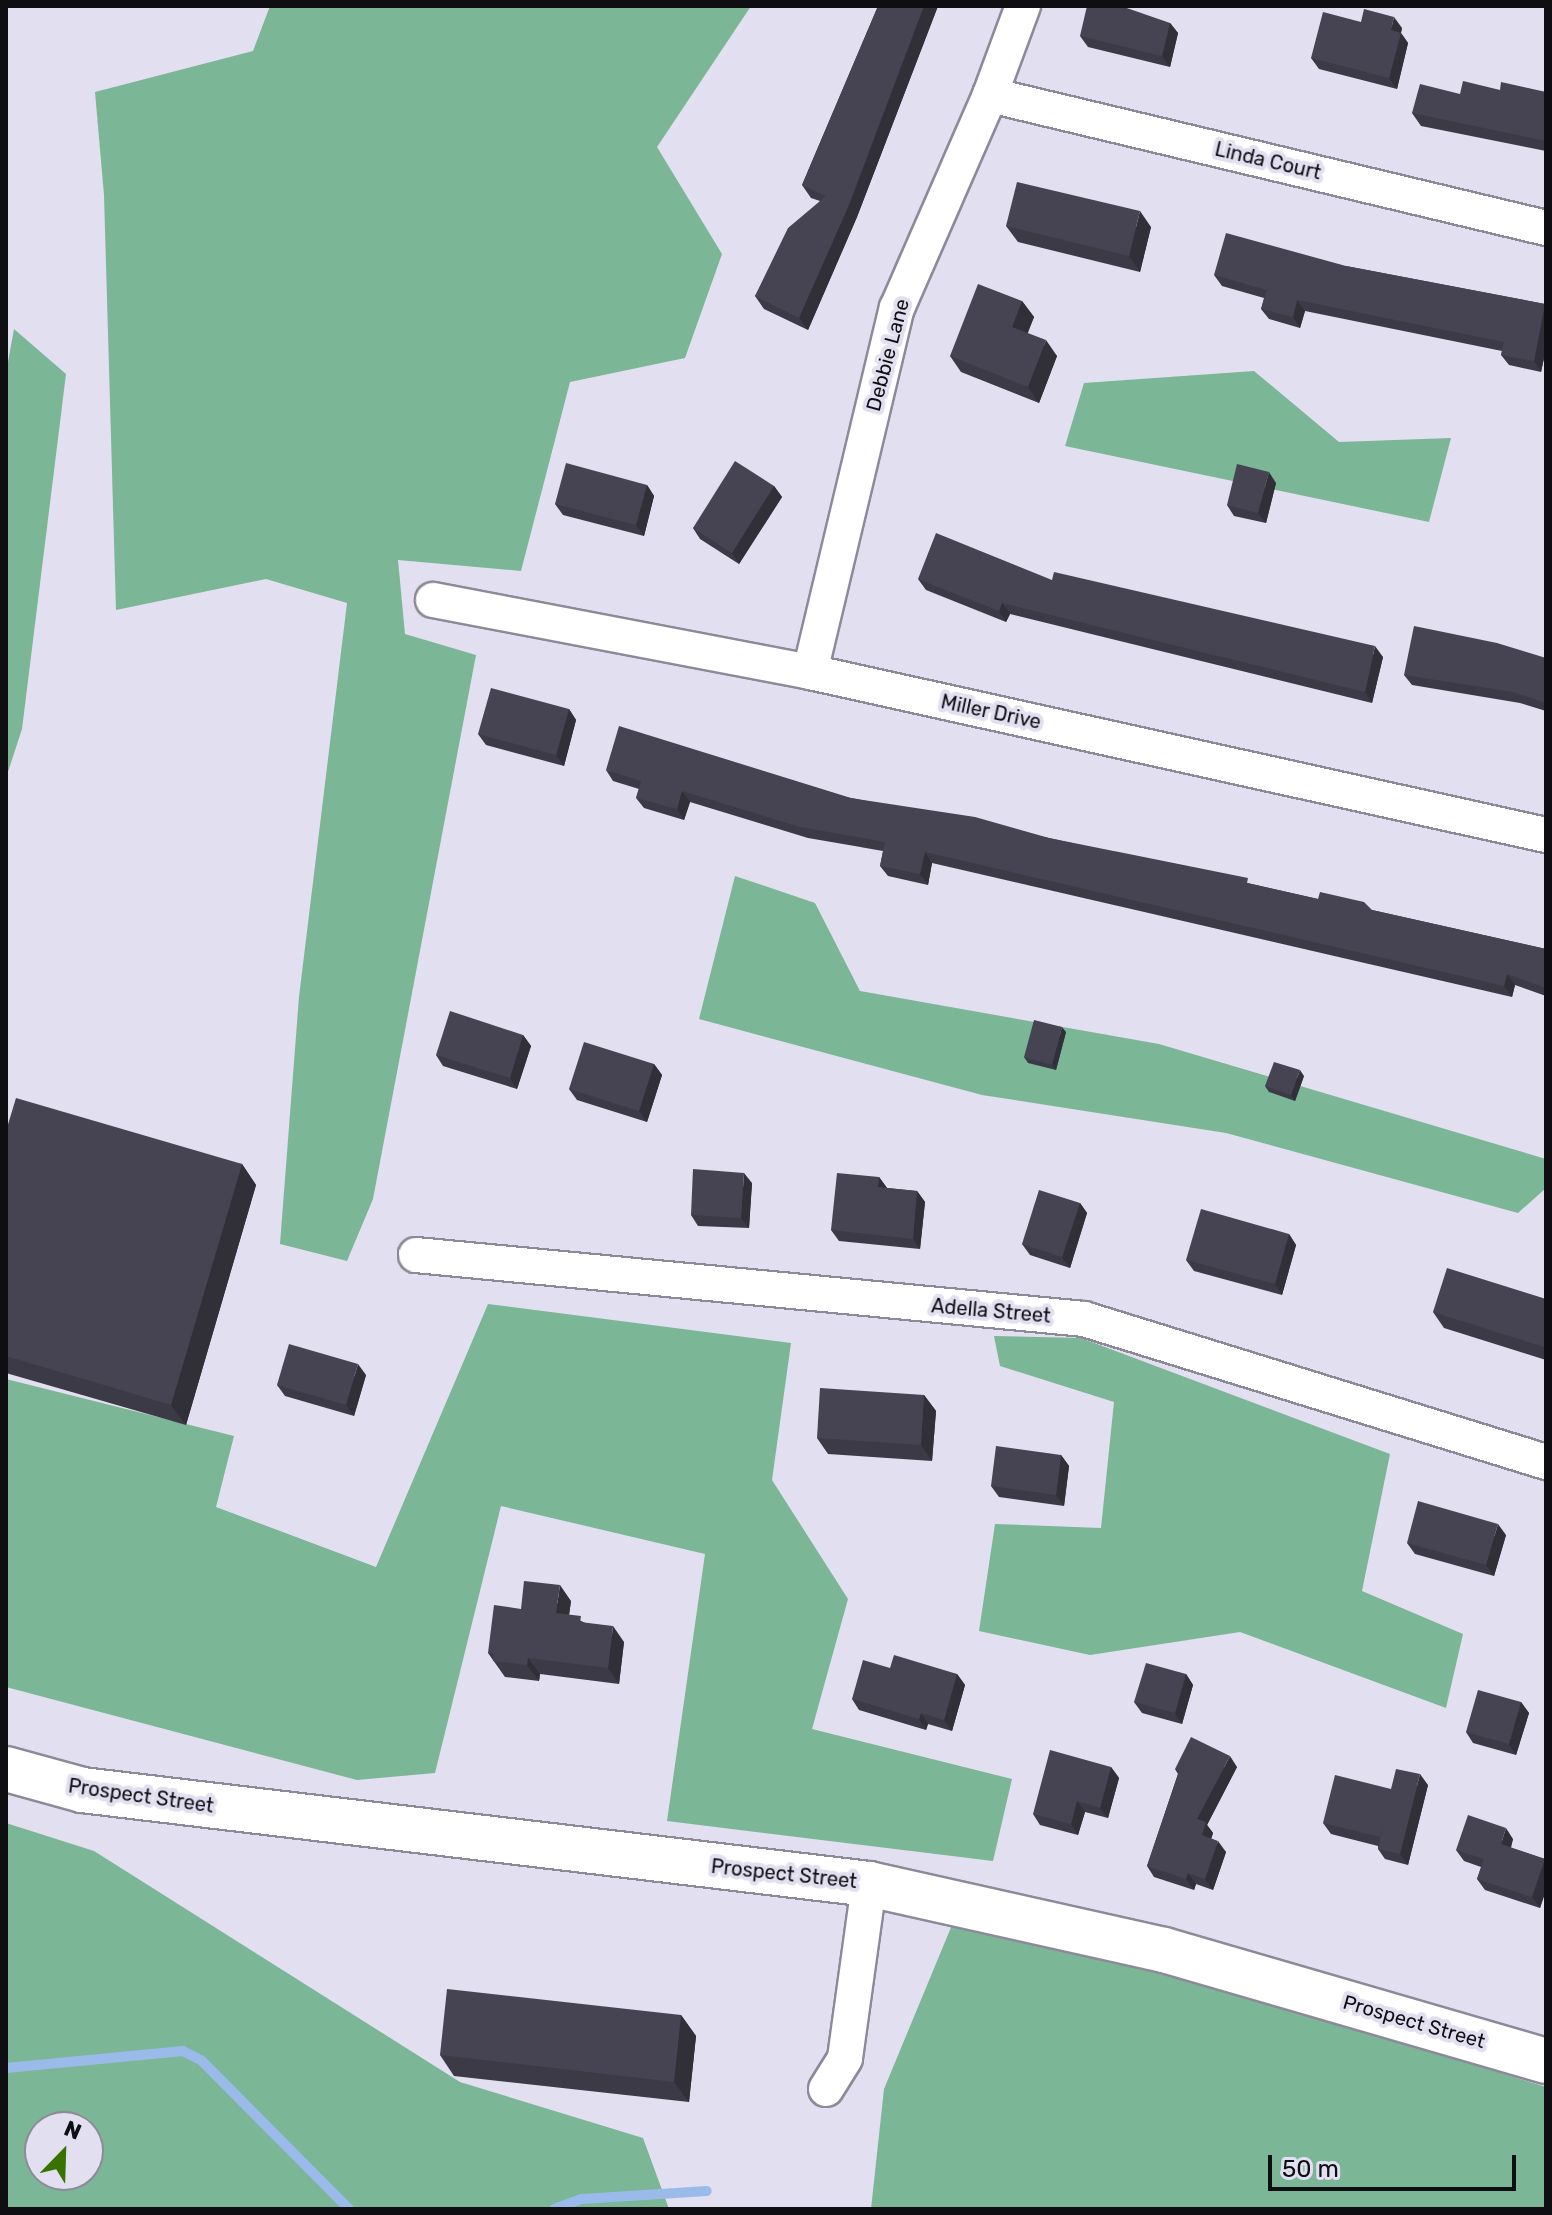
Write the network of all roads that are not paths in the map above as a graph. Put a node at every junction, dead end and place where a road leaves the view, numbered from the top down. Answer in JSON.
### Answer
{"nodes":[{"id":1,"x":1023,"y":6,"type":"edge"},
{"id":2,"x":990,"y":95,"type":"junction"},
{"id":3,"x":1546,"y":228,"type":"edge"},
{"id":4,"x":433,"y":600,"type":"dead end"},
{"id":5,"x":810,"y":672,"type":"junction"},
{"id":6,"x":1546,"y":835,"type":"edge"},
{"id":7,"x":416,"y":1255,"type":"dead end"},
{"id":8,"x":1546,"y":1462,"type":"edge"},
{"id":9,"x":6,"y":1769,"type":"edge"},
{"id":10,"x":869,"y":1884,"type":"junction"},
{"id":11,"x":1546,"y":2061,"type":"edge"},
{"id":12,"x":826,"y":2089,"type":"dead end"}],
"edges":[{"from":1,"to":2,"type":"street","name":"Debbie Lane"},
{"from":2,"to":3,"type":"street","name":"Linda Court"},
{"from":2,"to":5,"type":"street","name":"Debbie Lane"},
{"from":4,"to":5,"type":"street","name":"Miller Drive"},
{"from":5,"to":6,"type":"street","name":"Miller Drive"},
{"from":7,"to":8,"type":"street","name":"Adella Street"},
{"from":9,"to":10,"type":"main road","name":"Prospect Street"},
{"from":10,"to":11,"type":"main road","name":"Prospect Street"},
{"from":10,"to":12,"type":"street"}]}
